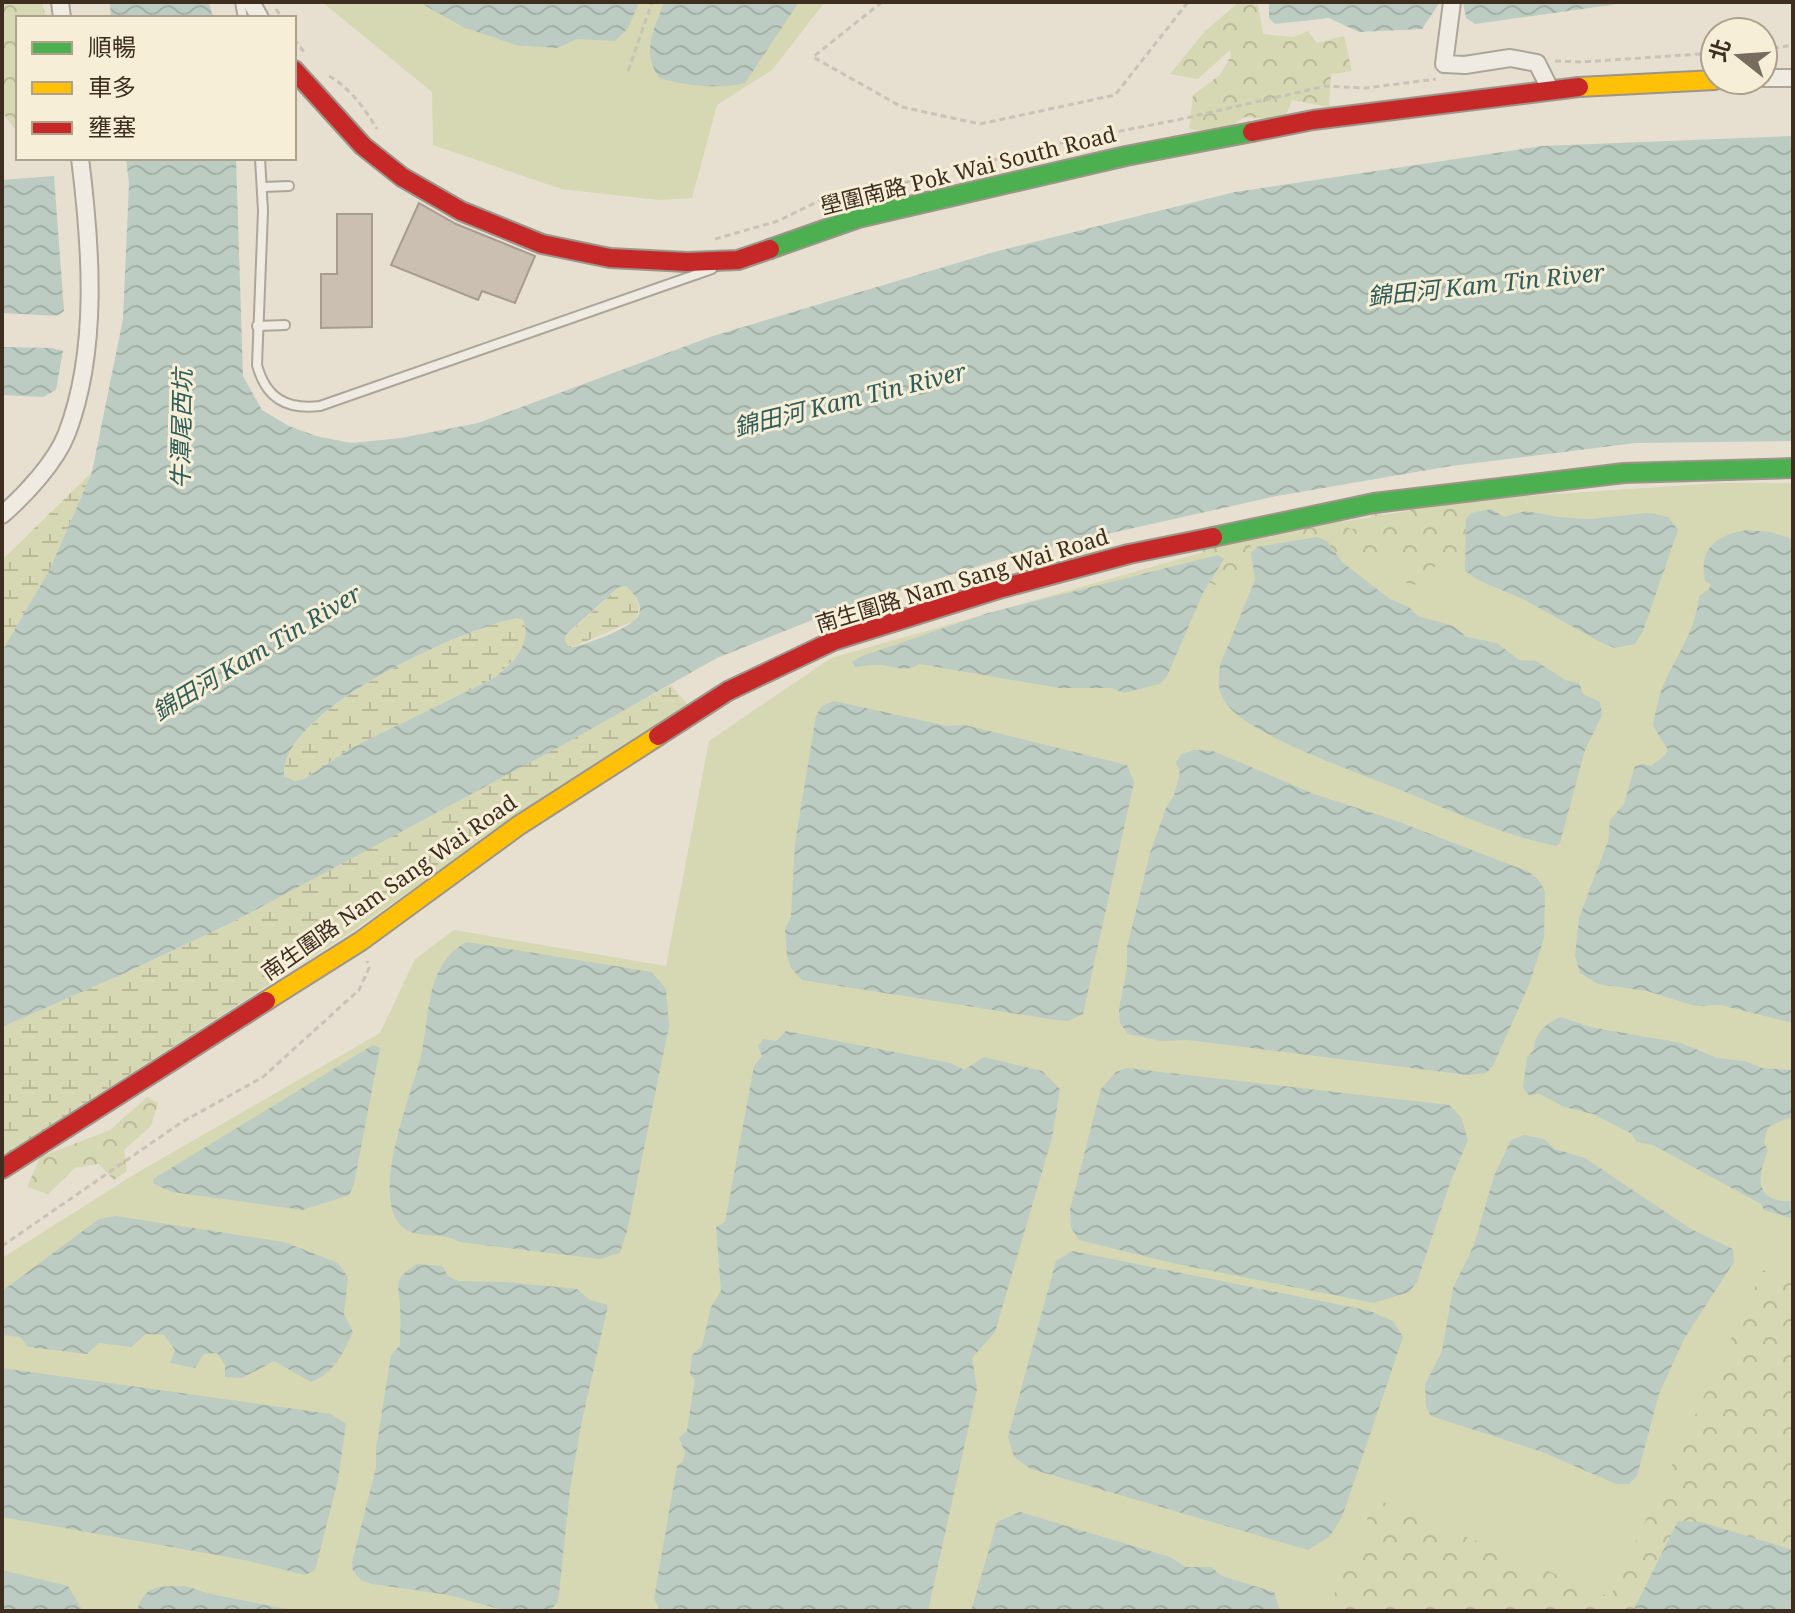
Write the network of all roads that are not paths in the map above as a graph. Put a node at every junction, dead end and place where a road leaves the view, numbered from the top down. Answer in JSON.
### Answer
{"nodes":[{"id":1,"x":1452,"y":2,"type":"edge"},
{"id":2,"x":296,"y":72,"type":"edge"},
{"id":3,"x":1699,"y":81,"type":"edge"},
{"id":4,"x":1550,"y":89,"type":"junction"},
{"id":5,"x":80,"y":160,"type":"edge"},
{"id":6,"x":260,"y":160,"type":"edge"},
{"id":7,"x":289,"y":186,"type":"dead end"},
{"id":8,"x":262,"y":187,"type":"junction"},
{"id":9,"x":738,"y":260,"type":"junction"},
{"id":10,"x":285,"y":325,"type":"dead end"},
{"id":11,"x":257,"y":326,"type":"junction"},
{"id":12,"x":1793,"y":468,"type":"edge"},
{"id":13,"x":2,"y":515,"type":"edge"},
{"id":14,"x":2,"y":1169,"type":"edge"}],
"edges":[{"from":1,"to":4,"type":"street"},
{"from":2,"to":9,"type":"street","name":"壆圍南路 Pok Wai South Road"},
{"from":3,"to":4,"type":"street","name":"壆圍南路 Pok Wai South Road"},
{"from":4,"to":9,"type":"street","name":"壆圍南路 Pok Wai South Road"},
{"from":5,"to":13,"type":"street"},
{"from":6,"to":8,"type":"lane"},
{"from":7,"to":8,"type":"lane"},
{"from":8,"to":11,"type":"lane"},
{"from":9,"to":11,"type":"lane"},
{"from":10,"to":11,"type":"lane"},
{"from":12,"to":14,"type":"street","name":"南生圍路 Nam Sang Wai Road"}]}
